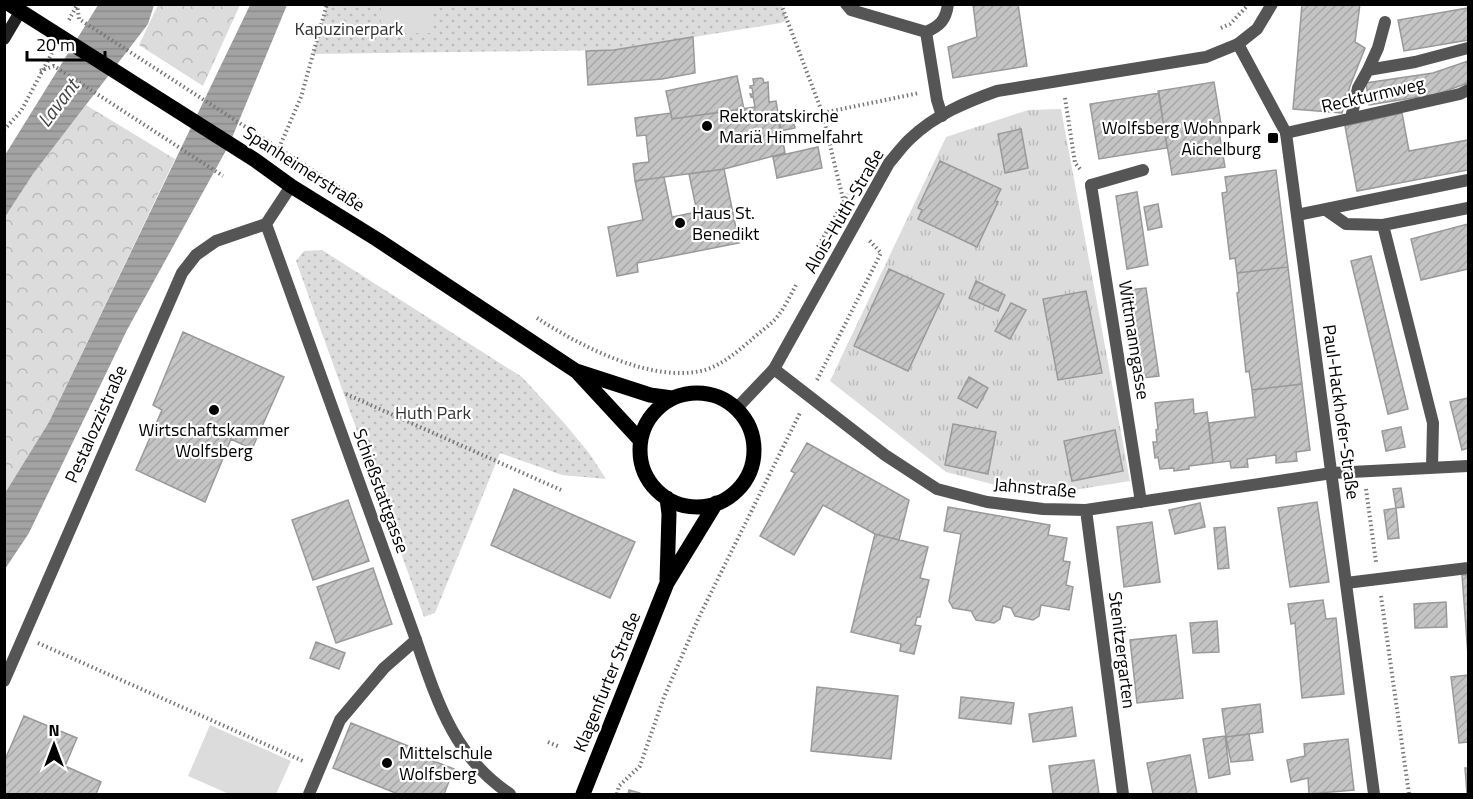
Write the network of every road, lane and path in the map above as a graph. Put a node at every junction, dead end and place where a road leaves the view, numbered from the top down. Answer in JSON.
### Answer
{"nodes":[{"id":1,"x":77,"y":4,"type":"edge"},
{"id":2,"x":327,"y":4,"type":"edge"},
{"id":3,"x":781,"y":4,"type":"edge"},
{"id":4,"x":846,"y":4,"type":"edge"},
{"id":5,"x":948,"y":4,"type":"edge"},
{"id":6,"x":1272,"y":4,"type":"edge"},
{"id":7,"x":18,"y":7,"type":"edge"},
{"id":8,"x":1385,"y":22,"type":"dead end"},
{"id":9,"x":66,"y":26,"type":"dead end"},
{"id":10,"x":926,"y":32,"type":"junction"},
{"id":11,"x":4,"y":39,"type":"edge"},
{"id":12,"x":1238,"y":44,"type":"junction"},
{"id":13,"x":56,"y":47,"type":"dead end"},
{"id":14,"x":1468,"y":48,"type":"edge"},
{"id":15,"x":1368,"y":70,"type":"junction"},
{"id":16,"x":40,"y":71,"type":"dead end"},
{"id":17,"x":1062,"y":80,"type":"junction"},
{"id":18,"x":935,"y":89,"type":"junction"},
{"id":19,"x":1468,"y":90,"type":"edge"},
{"id":20,"x":822,"y":112,"type":"junction"},
{"id":21,"x":942,"y":116,"type":"junction"},
{"id":22,"x":1351,"y":118,"type":"junction"},
{"id":23,"x":778,"y":122,"type":"dead end"},
{"id":24,"x":4,"y":130,"type":"edge"},
{"id":25,"x":1286,"y":133,"type":"junction"},
{"id":26,"x":279,"y":148,"type":"junction"},
{"id":27,"x":1143,"y":170,"type":"dead end"},
{"id":28,"x":223,"y":176,"type":"dead end"},
{"id":29,"x":1468,"y":180,"type":"edge"},
{"id":30,"x":1091,"y":185,"type":"junction"},
{"id":31,"x":291,"y":186,"type":"junction"},
{"id":32,"x":368,"y":207,"type":"dead end"},
{"id":33,"x":1468,"y":208,"type":"edge"},
{"id":34,"x":1326,"y":210,"type":"junction"},
{"id":35,"x":1297,"y":215,"type":"junction"},
{"id":36,"x":266,"y":224,"type":"junction"},
{"id":37,"x":1383,"y":225,"type":"junction"},
{"id":38,"x":868,"y":239,"type":"dead end"},
{"id":39,"x":818,"y":247,"type":"dead end"},
{"id":40,"x":802,"y":276,"type":"dead end"},
{"id":41,"x":528,"y":312,"type":"dead end"},
{"id":42,"x":774,"y":369,"type":"junction"},
{"id":43,"x":576,"y":371,"type":"junction"},
{"id":44,"x":326,"y":388,"type":"junction"},
{"id":45,"x":809,"y":396,"type":"junction"},
{"id":46,"x":672,"y":399,"type":"junction"},
{"id":47,"x":736,"y":409,"type":"junction"},
{"id":48,"x":640,"y":440,"type":"junction"},
{"id":49,"x":1468,"y":466,"type":"edge"},
{"id":50,"x":1432,"y":468,"type":"junction"},
{"id":51,"x":1364,"y":470,"type":"junction"},
{"id":52,"x":1332,"y":473,"type":"junction"},
{"id":53,"x":561,"y":490,"type":"dead end"},
{"id":54,"x":667,"y":498,"type":"junction"},
{"id":55,"x":1141,"y":502,"type":"junction"},
{"id":56,"x":716,"y":503,"type":"junction"},
{"id":57,"x":1086,"y":510,"type":"junction"},
{"id":58,"x":1468,"y":568,"type":"edge"},
{"id":59,"x":1379,"y":579,"type":"junction"},
{"id":60,"x":667,"y":583,"type":"junction"},
{"id":61,"x":1346,"y":583,"type":"junction"},
{"id":62,"x":23,"y":637,"type":"junction"},
{"id":63,"x":416,"y":640,"type":"junction"},
{"id":64,"x":4,"y":681,"type":"edge"},
{"id":65,"x":548,"y":742,"type":"dead end"},
{"id":66,"x":560,"y":747,"type":"dead end"},
{"id":67,"x":320,"y":768,"type":"junction"},
{"id":68,"x":309,"y":795,"type":"edge"},
{"id":69,"x":510,"y":795,"type":"edge"},
{"id":70,"x":583,"y":795,"type":"edge"},
{"id":71,"x":616,"y":795,"type":"edge"},
{"id":72,"x":1123,"y":795,"type":"edge"},
{"id":73,"x":1374,"y":795,"type":"edge"},
{"id":74,"x":1408,"y":795,"type":"edge"}],
"edges":[{"from":1,"to":9,"type":"path"},
{"from":1,"to":26,"type":"path"},
{"from":2,"to":26,"type":"path"},
{"from":3,"to":20,"type":"path"},
{"from":4,"to":10,"type":"street"},
{"from":5,"to":10,"type":"street"},
{"from":6,"to":12,"type":"street"},
{"from":7,"to":11,"type":"main road"},
{"from":7,"to":31,"type":"main road","name":"Spanheimerstraße"},
{"from":8,"to":15,"type":"street"},
{"from":10,"to":18,"type":"street"},
{"from":12,"to":17,"type":"street","name":"Alois-Huth-Straße"},
{"from":12,"to":25,"type":"street","name":"Paul-Hackhofer-Straße"},
{"from":13,"to":24,"type":"path"},
{"from":14,"to":15,"type":"street"},
{"from":15,"to":22,"type":"street"},
{"from":16,"to":28,"type":"path"},
{"from":17,"to":21,"type":"street","name":"Alois-Huth-Straße"},
{"from":17,"to":30,"type":"path"},
{"from":18,"to":20,"type":"path"},
{"from":18,"to":21,"type":"street"},
{"from":19,"to":22,"type":"street","name":"Reckturmweg"},
{"from":20,"to":23,"type":"path"},
{"from":20,"to":39,"type":"path"},
{"from":21,"to":42,"type":"street","name":"Alois-Huth-Straße"},
{"from":22,"to":25,"type":"street","name":"Reckturmweg"},
{"from":25,"to":35,"type":"street","name":"Paul-Hackhofer-Straße"},
{"from":26,"to":32,"type":"path"},
{"from":27,"to":30,"type":"street"},
{"from":29,"to":34,"type":"street"},
{"from":30,"to":55,"type":"street","name":"Wittmanngasse"},
{"from":31,"to":36,"type":"street"},
{"from":31,"to":43,"type":"main road","name":"Spanheimerstraße"},
{"from":33,"to":37,"type":"street"},
{"from":34,"to":35,"type":"street"},
{"from":34,"to":37,"type":"street"},
{"from":35,"to":52,"type":"street","name":"Paul-Hackhofer-Straße"},
{"from":36,"to":44,"type":"street","name":"Schießstattgasse"},
{"from":36,"to":62,"type":"street","name":"Pestalozzistraße"},
{"from":37,"to":50,"type":"street"},
{"from":38,"to":45,"type":"path"},
{"from":40,"to":41,"type":"path"},
{"from":42,"to":45,"type":"street","name":"Jahnstraße"},
{"from":42,"to":47,"type":"street","name":"Alois-Huth-Straße"},
{"from":43,"to":46,"type":"main road","name":"Spanheimerstraße"},
{"from":43,"to":48,"type":"main road","name":"Spanheimerstraße"},
{"from":44,"to":53,"type":"path"},
{"from":44,"to":63,"type":"street","name":"Schießstattgasse"},
{"from":45,"to":57,"type":"street","name":"Jahnstraße"},
{"from":45,"to":71,"type":"path"},
{"from":46,"to":47,"type":"main road"},
{"from":46,"to":48,"type":"main road"},
{"from":47,"to":56,"type":"main road"},
{"from":48,"to":54,"type":"main road"},
{"from":49,"to":50,"type":"street","name":"Jahnstraße"},
{"from":50,"to":51,"type":"street","name":"Jahnstraße"},
{"from":51,"to":52,"type":"street","name":"Jahnstraße"},
{"from":51,"to":59,"type":"path"},
{"from":52,"to":55,"type":"street","name":"Jahnstraße"},
{"from":52,"to":61,"type":"street","name":"Paul-Hackhofer-Straße"},
{"from":54,"to":56,"type":"main road"},
{"from":54,"to":60,"type":"main road","name":"Klagenfurter Straße"},
{"from":55,"to":57,"type":"street","name":"Jahnstraße"},
{"from":56,"to":60,"type":"main road","name":"Klagenfurter Straße"},
{"from":57,"to":72,"type":"street","name":"Stenitzergarten"},
{"from":58,"to":59,"type":"street"},
{"from":59,"to":61,"type":"street"},
{"from":59,"to":74,"type":"path"},
{"from":60,"to":70,"type":"main road","name":"Klagenfurter Straße"},
{"from":61,"to":73,"type":"street","name":"Paul-Hackhofer-Straße"},
{"from":62,"to":64,"type":"street","name":"Pestalozzistraße"},
{"from":62,"to":67,"type":"path"},
{"from":63,"to":67,"type":"street"},
{"from":63,"to":69,"type":"street","name":"Schießstattgasse"},
{"from":65,"to":66,"type":"path"},
{"from":67,"to":68,"type":"street"}]}
